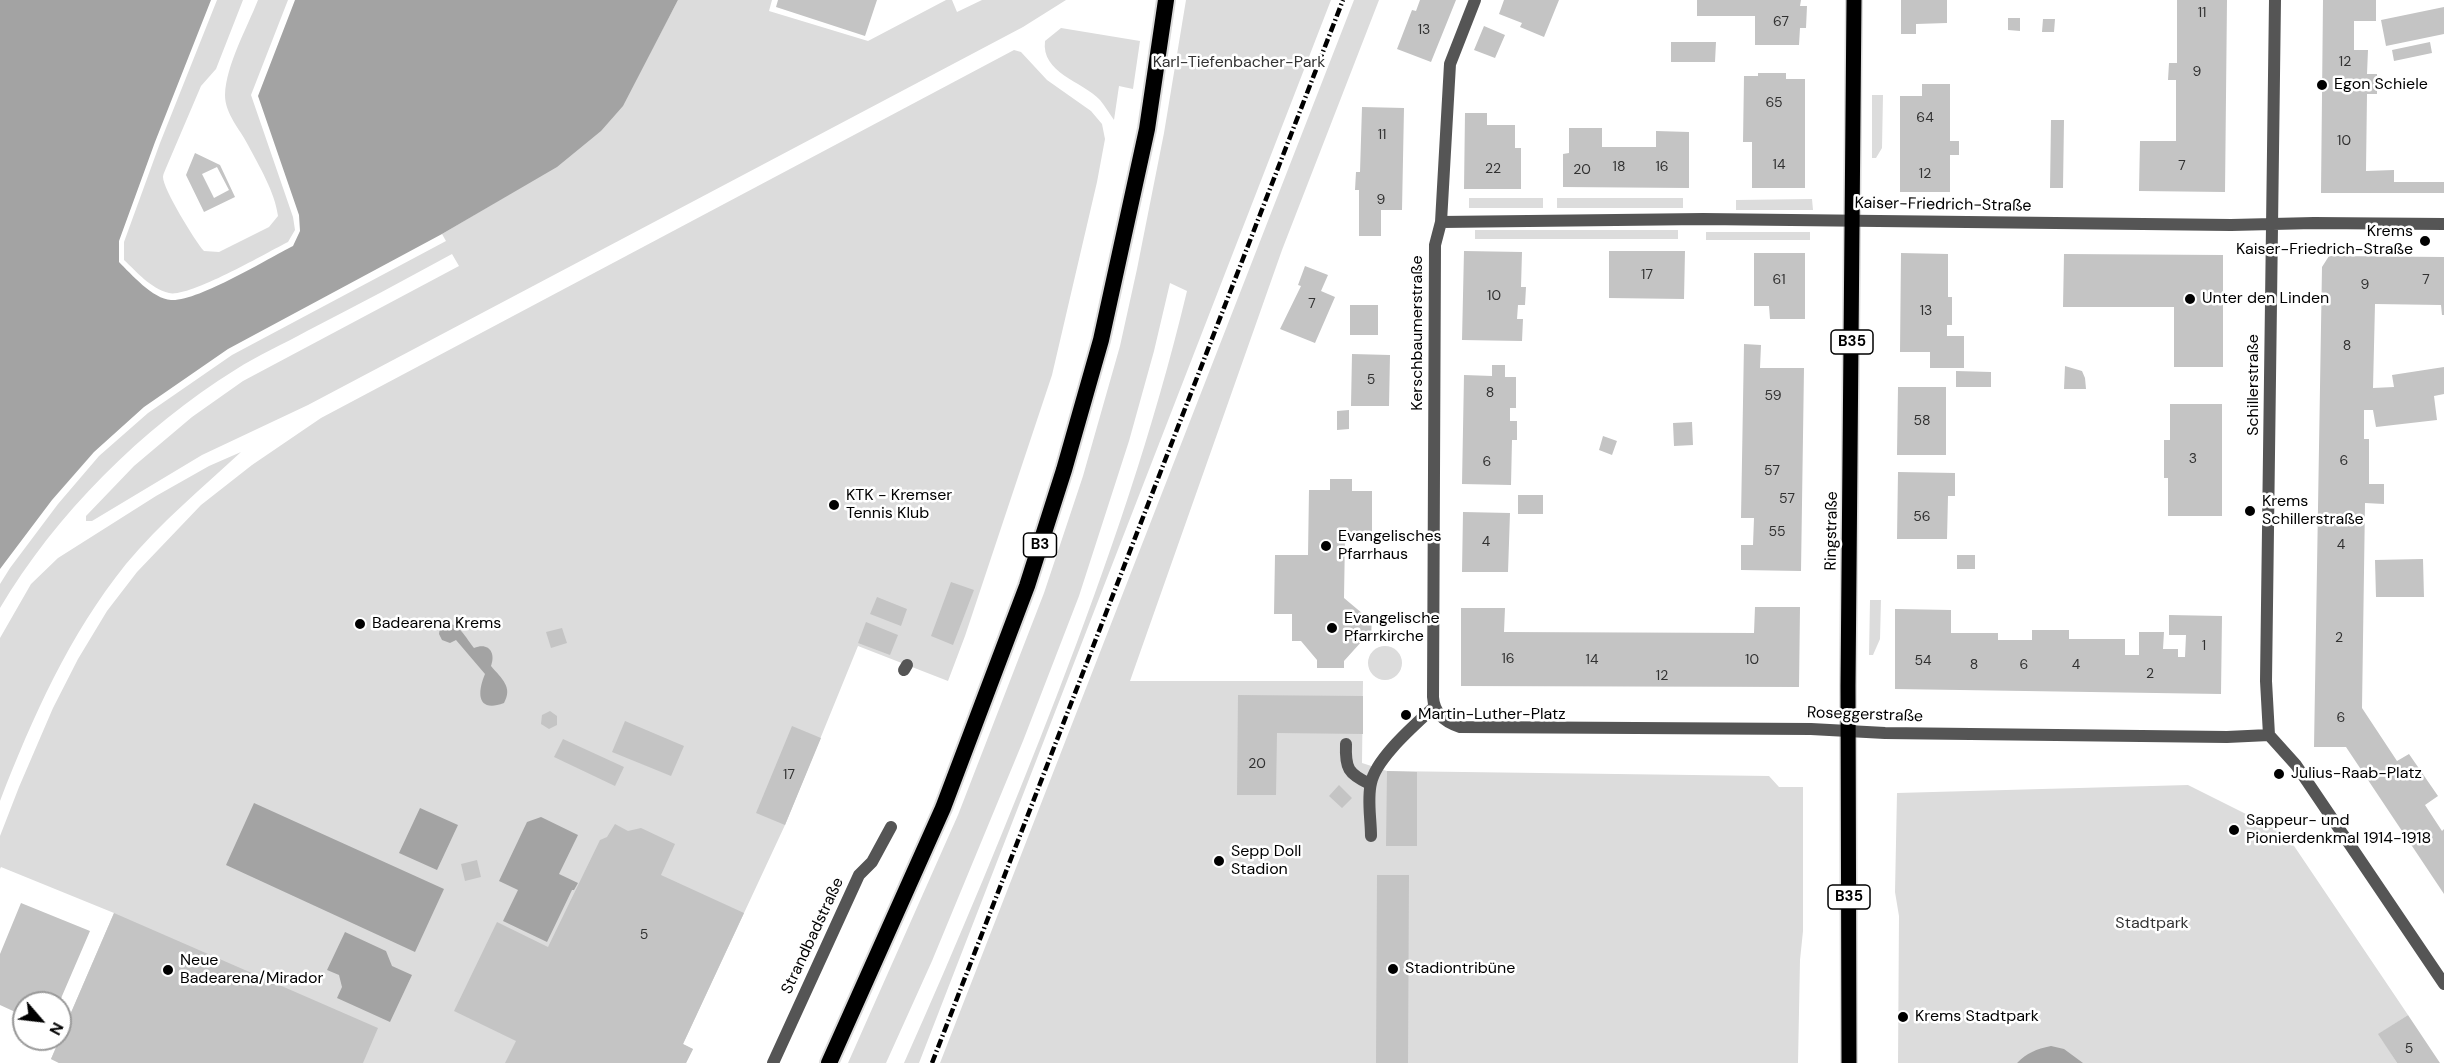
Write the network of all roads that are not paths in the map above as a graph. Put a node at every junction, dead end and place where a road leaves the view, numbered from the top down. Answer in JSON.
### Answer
{"nodes":[{"id":1,"x":1166,"y":0,"type":"edge"},
{"id":2,"x":1475,"y":0,"type":"edge"},
{"id":3,"x":1854,"y":0,"type":"edge"},
{"id":4,"x":2275,"y":0,"type":"edge"},
{"id":5,"x":1853,"y":220,"type":"junction"},
{"id":6,"x":1442,"y":222,"type":"junction"},
{"id":7,"x":2272,"y":224,"type":"junction"},
{"id":8,"x":2444,"y":224,"type":"edge"},
{"id":9,"x":1434,"y":707,"type":"junction"},
{"id":10,"x":1849,"y":731,"type":"junction"},
{"id":11,"x":2269,"y":735,"type":"junction"},
{"id":12,"x":1346,"y":744,"type":"dead end"},
{"id":13,"x":1371,"y":784,"type":"junction"},
{"id":14,"x":891,"y":827,"type":"dead end"},
{"id":15,"x":1371,"y":836,"type":"dead end"},
{"id":16,"x":2444,"y":984,"type":"edge"},
{"id":17,"x":773,"y":1063,"type":"edge"},
{"id":18,"x":829,"y":1063,"type":"edge"},
{"id":19,"x":1849,"y":1063,"type":"edge"}],
"edges":[{"from":1,"to":18,"type":"highway","number":"B3"},
{"from":2,"to":6,"type":"street","name":"Kerschbaumerstraße"},
{"from":3,"to":5,"type":"main road","name":"Ringstraße","number":"B35"},
{"from":4,"to":7,"type":"street","name":"Schillerstraße"},
{"from":5,"to":6,"type":"street","name":"Kaiser-Friedrich-Straße"},
{"from":5,"to":7,"type":"street","name":"Kaiser-Friedrich-Straße"},
{"from":5,"to":10,"type":"main road","name":"Ringstraße","number":"B35"},
{"from":6,"to":9,"type":"street","name":"Kerschbaumerstraße"},
{"from":7,"to":8,"type":"street","name":"Kaiser-Friedrich-Straße"},
{"from":7,"to":11,"type":"street","name":"Schillerstraße"},
{"from":9,"to":10,"type":"street","name":"Roseggerstraße"},
{"from":9,"to":13,"type":"street"},
{"from":10,"to":11,"type":"street","name":"Roseggerstraße"},
{"from":10,"to":19,"type":"main road","name":"Ringstraße","number":"B35"},
{"from":11,"to":16,"type":"street"},
{"from":12,"to":13,"type":"street"},
{"from":13,"to":15,"type":"street"},
{"from":14,"to":17,"type":"street","name":"Strandbadstraße"}]}
